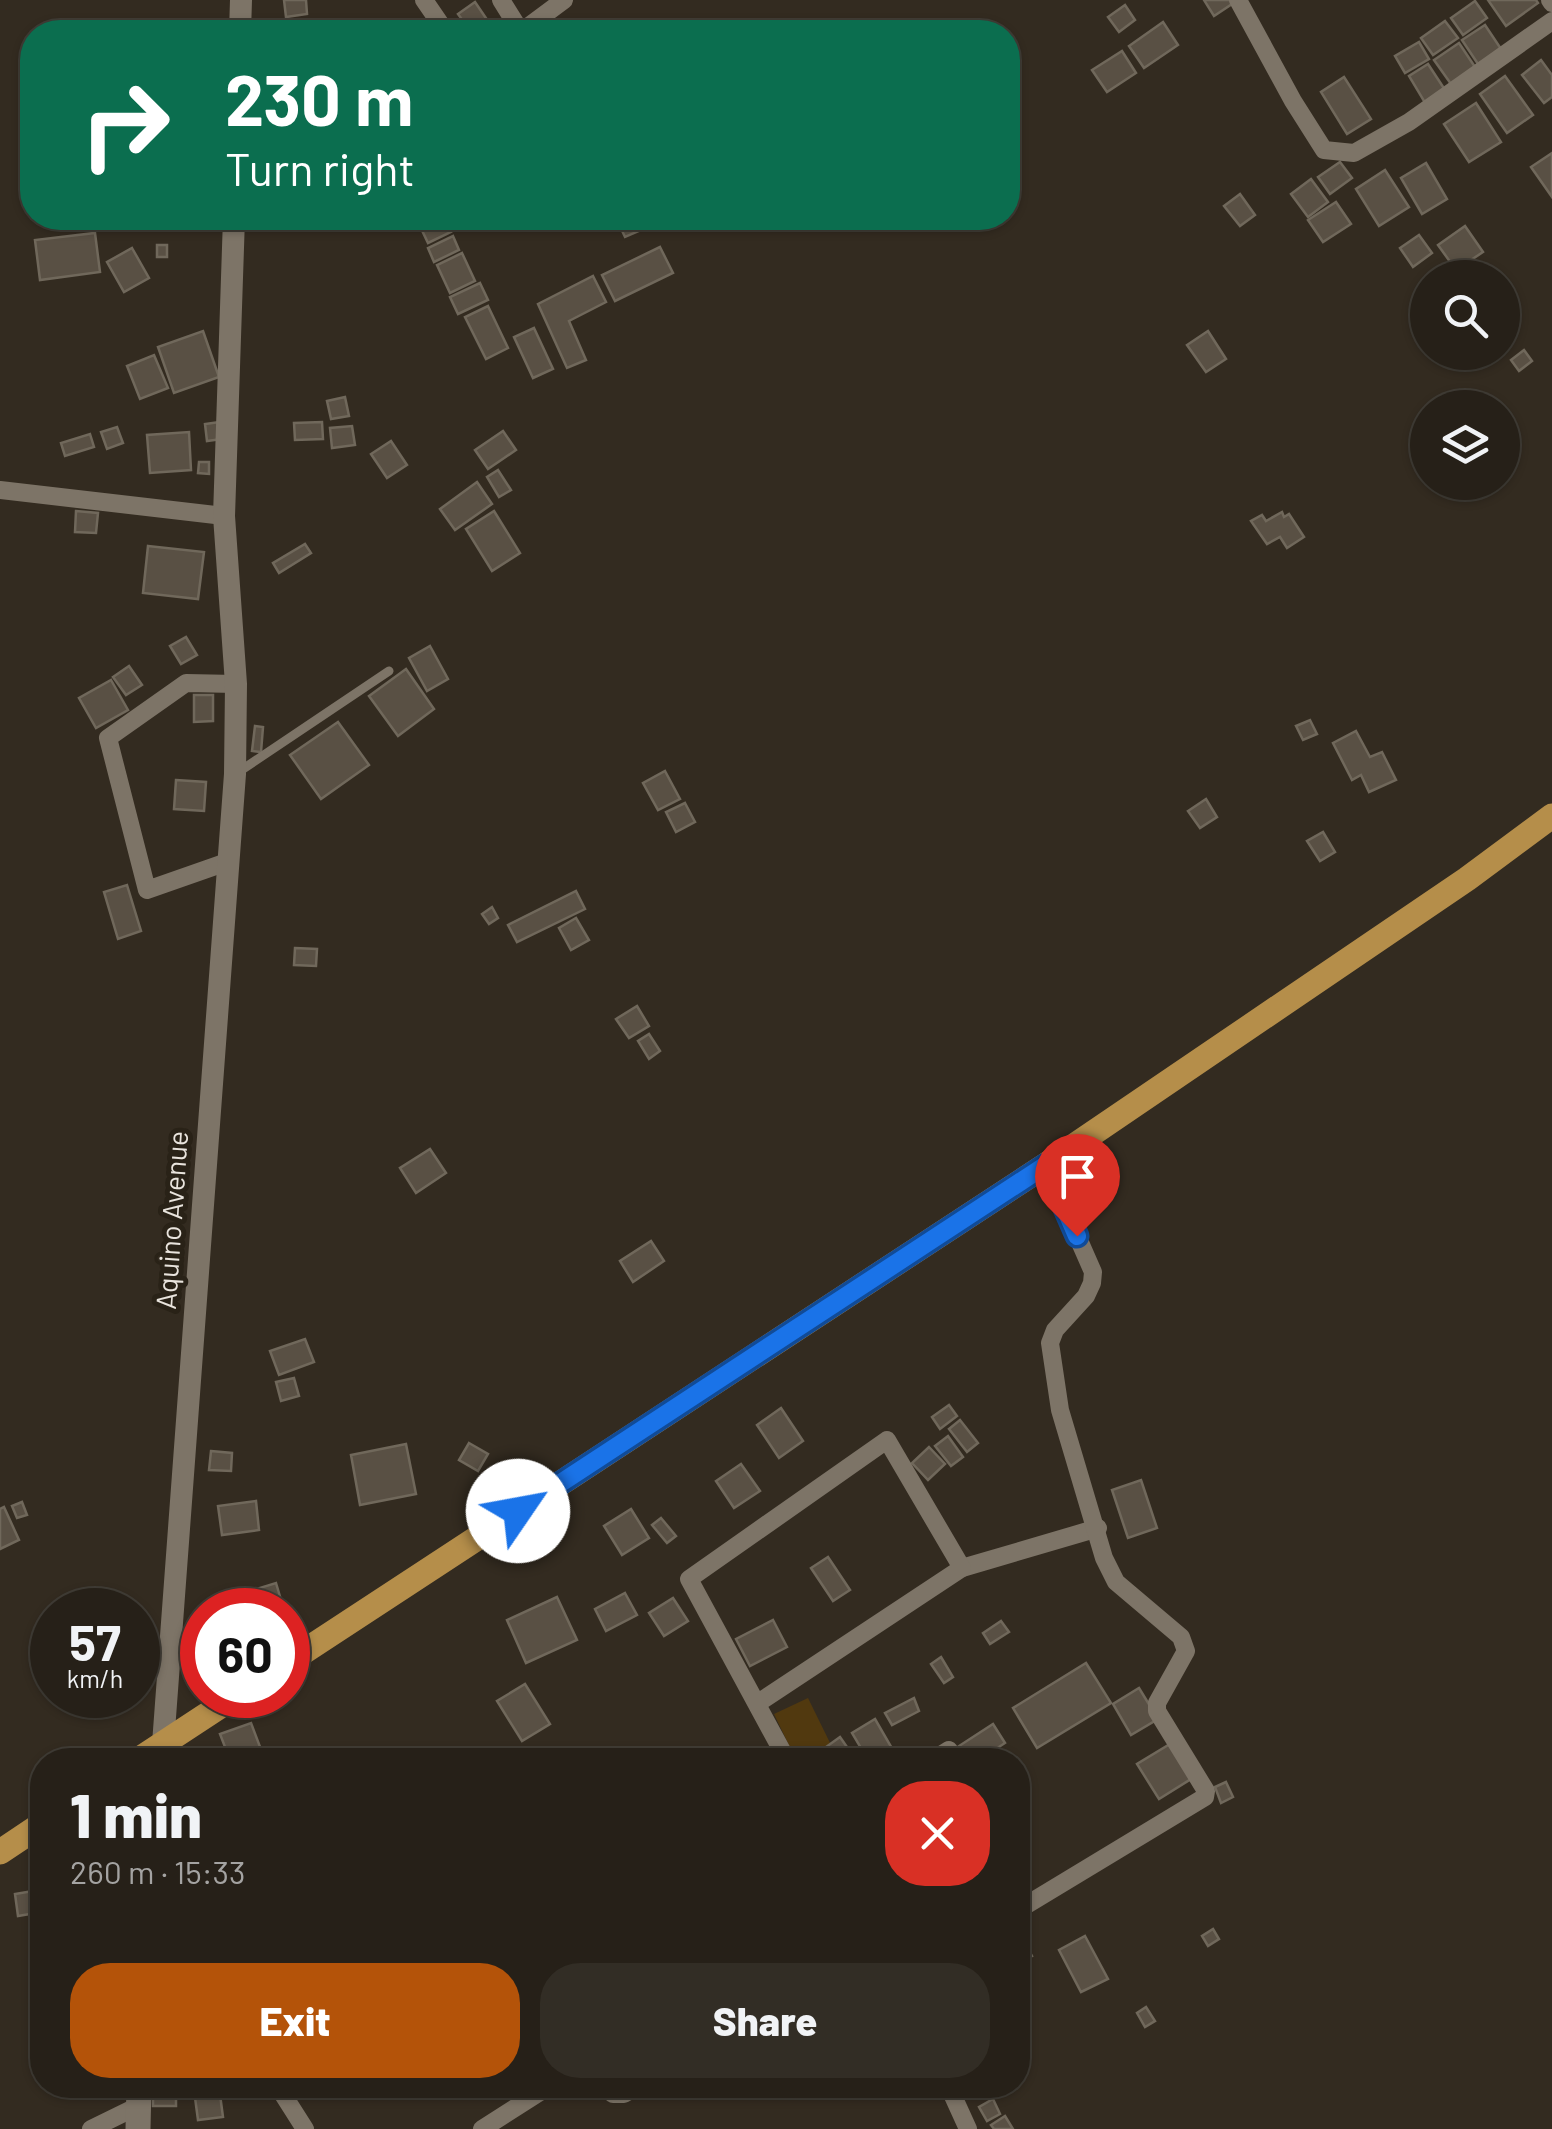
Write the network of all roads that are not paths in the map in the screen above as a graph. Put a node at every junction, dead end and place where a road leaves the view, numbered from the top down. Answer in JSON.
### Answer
{"nodes":[{"id":1,"x":564,"y":0,"type":"edge"},
{"id":2,"x":1238,"y":0,"type":"edge"},
{"id":3,"x":537,"y":20,"type":"edge"},
{"id":4,"x":1552,"y":21,"type":"edge"},
{"id":5,"x":234,"y":230,"type":"edge"},
{"id":6,"x":0,"y":490,"type":"edge"},
{"id":7,"x":224,"y":516,"type":"junction"},
{"id":8,"x":390,"y":671,"type":"dead end"},
{"id":9,"x":236,"y":684,"type":"junction"},
{"id":10,"x":235,"y":774,"type":"junction"},
{"id":11,"x":1552,"y":816,"type":"edge"},
{"id":12,"x":227,"y":862,"type":"junction"},
{"id":13,"x":1046,"y":1165,"type":"junction"},
{"id":14,"x":1098,"y":1528,"type":"junction"},
{"id":15,"x":962,"y":1568,"type":"junction"},
{"id":16,"x":310,"y":1648,"type":"edge"},
{"id":17,"x":758,"y":1703,"type":"junction"},
{"id":18,"x":207,"y":1718,"type":"edge"},
{"id":19,"x":162,"y":1748,"type":"edge"},
{"id":20,"x":167,"y":1748,"type":"edge"},
{"id":21,"x":781,"y":1748,"type":"edge"},
{"id":22,"x":30,"y":1832,"type":"edge"},
{"id":23,"x":0,"y":1852,"type":"edge"},
{"id":24,"x":1030,"y":1903,"type":"edge"},
{"id":25,"x":284,"y":2098,"type":"edge"},
{"id":26,"x":530,"y":2098,"type":"edge"},
{"id":27,"x":954,"y":2098,"type":"edge"},
{"id":28,"x":138,"y":2107,"type":"edge"},
{"id":29,"x":91,"y":2129,"type":"edge"},
{"id":30,"x":304,"y":2129,"type":"edge"},
{"id":31,"x":482,"y":2129,"type":"edge"},
{"id":32,"x":968,"y":2129,"type":"edge"}],
"edges":[{"from":1,"to":3,"type":"street"},
{"from":2,"to":4,"type":"street"},
{"from":5,"to":7,"type":"street","name":"Aquino Avenue"},
{"from":6,"to":7,"type":"street"},
{"from":7,"to":9,"type":"street","name":"Aquino Avenue"},
{"from":8,"to":10,"type":"lane"},
{"from":9,"to":10,"type":"street","name":"Aquino Avenue"},
{"from":9,"to":12,"type":"street"},
{"from":10,"to":12,"type":"street","name":"Aquino Avenue"},
{"from":11,"to":13,"type":"main road"},
{"from":12,"to":19,"type":"street","name":"Aquino Avenue"},
{"from":13,"to":14,"type":"street"},
{"from":13,"to":16,"type":"main road"},
{"from":14,"to":15,"type":"street"},
{"from":14,"to":24,"type":"street"},
{"from":15,"to":17,"type":"street"},
{"from":15,"to":17,"type":"street"},
{"from":17,"to":21,"type":"street"},
{"from":18,"to":20,"type":"main road"},
{"from":22,"to":23,"type":"main road"},
{"from":25,"to":30,"type":"street"},
{"from":26,"to":31,"type":"street"},
{"from":27,"to":32,"type":"street"},
{"from":28,"to":29,"type":"street"}]}
